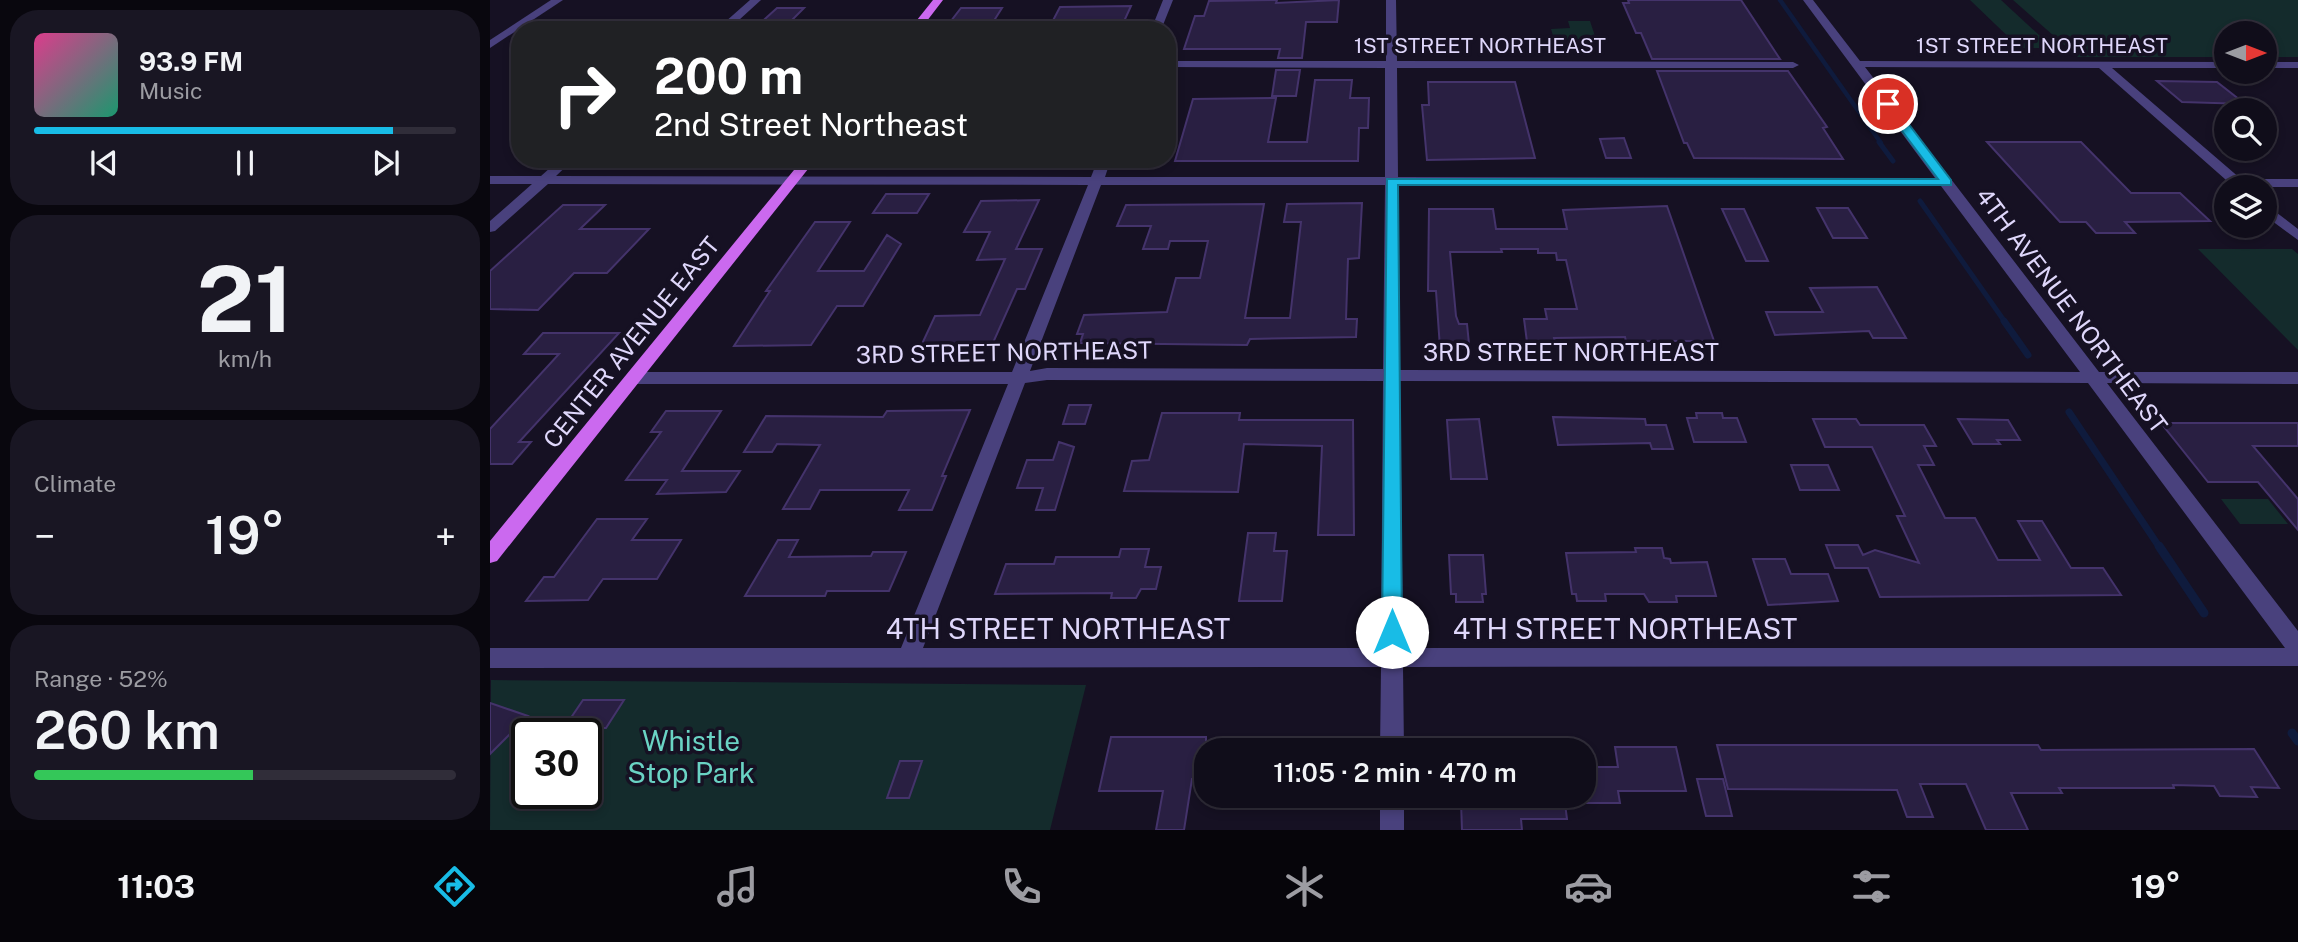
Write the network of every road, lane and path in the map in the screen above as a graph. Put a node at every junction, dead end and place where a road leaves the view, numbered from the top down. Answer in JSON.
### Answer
{"nodes":[{"id":1,"x":558,"y":0,"type":"edge"},
{"id":2,"x":756,"y":0,"type":"edge"},
{"id":3,"x":938,"y":0,"type":"edge"},
{"id":4,"x":1168,"y":0,"type":"edge"},
{"id":5,"x":1391,"y":0,"type":"edge"},
{"id":6,"x":1808,"y":0,"type":"edge"},
{"id":7,"x":526,"y":21,"type":"edge"},
{"id":8,"x":732,"y":21,"type":"edge"},
{"id":9,"x":921,"y":21,"type":"edge"},
{"id":10,"x":1160,"y":21,"type":"edge"},
{"id":11,"x":511,"y":31,"type":"edge"},
{"id":12,"x":490,"y":45,"type":"edge"},
{"id":13,"x":1176,"y":64,"type":"edge"},
{"id":14,"x":1392,"y":64,"type":"junction"},
{"id":15,"x":1857,"y":64,"type":"junction"},
{"id":16,"x":1793,"y":65,"type":"dead end"},
{"id":17,"x":2102,"y":65,"type":"junction"},
{"id":18,"x":2214,"y":65,"type":"edge"},
{"id":19,"x":2277,"y":65,"type":"edge"},
{"id":20,"x":2298,"y":65,"type":"edge"},
{"id":21,"x":557,"y":168,"type":"edge"},
{"id":22,"x":803,"y":168,"type":"edge"},
{"id":23,"x":1102,"y":168,"type":"edge"},
{"id":24,"x":2228,"y":175,"type":"edge"},
{"id":25,"x":490,"y":180,"type":"edge"},
{"id":26,"x":543,"y":180,"type":"junction"},
{"id":27,"x":793,"y":180,"type":"junction"},
{"id":28,"x":1097,"y":181,"type":"junction"},
{"id":29,"x":1392,"y":181,"type":"junction"},
{"id":30,"x":1947,"y":182,"type":"junction"},
{"id":31,"x":2298,"y":183,"type":"edge"},
{"id":32,"x":2277,"y":184,"type":"edge"},
{"id":33,"x":2277,"y":218,"type":"edge"},
{"id":34,"x":490,"y":228,"type":"edge"},
{"id":35,"x":2298,"y":236,"type":"edge"},
{"id":36,"x":1392,"y":376,"type":"junction"},
{"id":37,"x":634,"y":378,"type":"junction"},
{"id":38,"x":1018,"y":378,"type":"junction"},
{"id":39,"x":2094,"y":378,"type":"junction"},
{"id":40,"x":2298,"y":378,"type":"edge"},
{"id":41,"x":490,"y":555,"type":"edge"},
{"id":42,"x":2298,"y":648,"type":"edge"},
{"id":43,"x":2298,"y":657,"type":"edge"},
{"id":44,"x":490,"y":658,"type":"edge"},
{"id":45,"x":908,"y":658,"type":"junction"},
{"id":46,"x":1392,"y":658,"type":"junction"},
{"id":47,"x":1392,"y":738,"type":"edge"},
{"id":48,"x":1392,"y":808,"type":"edge"},
{"id":49,"x":1392,"y":830,"type":"edge"}],
"edges":[{"from":1,"to":7,"type":"street"},
{"from":2,"to":8,"type":"street"},
{"from":3,"to":9,"type":"main road"},
{"from":4,"to":10,"type":"street"},
{"from":5,"to":14,"type":"street"},
{"from":6,"to":15,"type":"street","name":"4TH AVENUE NORTHEAST"},
{"from":11,"to":12,"type":"street"},
{"from":13,"to":14,"type":"street","name":"1ST STREET NORTHEAST"},
{"from":14,"to":16,"type":"street","name":"1ST STREET NORTHEAST"},
{"from":14,"to":29,"type":"street"},
{"from":15,"to":17,"type":"street","name":"1ST STREET NORTHEAST"},
{"from":15,"to":30,"type":"street","name":"4TH AVENUE NORTHEAST"},
{"from":17,"to":18,"type":"street","name":"1ST STREET NORTHEAST"},
{"from":17,"to":24,"type":"street"},
{"from":19,"to":20,"type":"street"},
{"from":21,"to":26,"type":"street"},
{"from":22,"to":27,"type":"main road","name":"CENTER AVENUE EAST"},
{"from":23,"to":28,"type":"street"},
{"from":25,"to":26,"type":"street"},
{"from":26,"to":27,"type":"street"},
{"from":26,"to":34,"type":"street"},
{"from":27,"to":28,"type":"street"},
{"from":27,"to":37,"type":"main road","name":"CENTER AVENUE EAST"},
{"from":28,"to":29,"type":"street"},
{"from":28,"to":38,"type":"street"},
{"from":29,"to":30,"type":"street"},
{"from":29,"to":36,"type":"street"},
{"from":30,"to":39,"type":"street","name":"4TH AVENUE NORTHEAST"},
{"from":31,"to":32,"type":"street"},
{"from":33,"to":35,"type":"street"},
{"from":36,"to":38,"type":"street","name":"3RD STREET NORTHEAST"},
{"from":36,"to":39,"type":"street","name":"3RD STREET NORTHEAST"},
{"from":36,"to":46,"type":"street"},
{"from":37,"to":38,"type":"street","name":"3RD STREET NORTHEAST"},
{"from":37,"to":41,"type":"main road","name":"CENTER AVENUE EAST"},
{"from":38,"to":45,"type":"street"},
{"from":39,"to":40,"type":"street","name":"3RD STREET NORTHEAST"},
{"from":39,"to":42,"type":"street","name":"4TH AVENUE NORTHEAST"},
{"from":43,"to":46,"type":"street","name":"4TH STREET NORTHEAST"},
{"from":44,"to":45,"type":"street","name":"4TH STREET NORTHEAST"},
{"from":45,"to":46,"type":"street","name":"4TH STREET NORTHEAST"},
{"from":46,"to":47,"type":"street"},
{"from":48,"to":49,"type":"street"}]}
